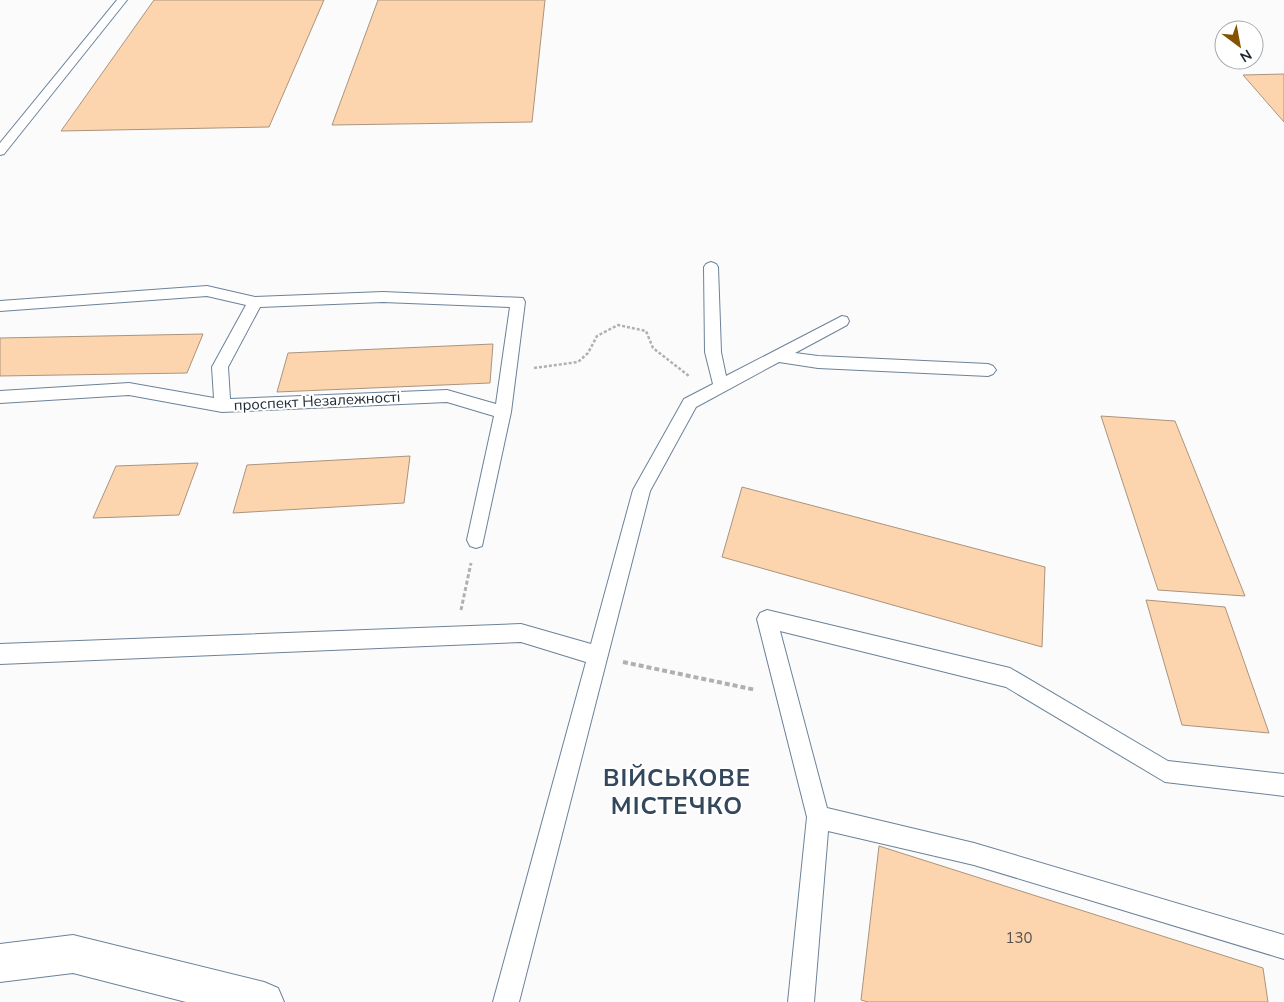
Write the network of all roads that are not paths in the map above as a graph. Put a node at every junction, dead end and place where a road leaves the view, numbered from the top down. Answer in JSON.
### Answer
{"nodes":[{"id":1,"x":122,"y":0,"type":"edge"},
{"id":2,"x":0,"y":151,"type":"edge"},
{"id":3,"x":710,"y":268,"type":"dead end"},
{"id":4,"x":255,"y":302,"type":"junction"},
{"id":5,"x":0,"y":306,"type":"edge"},
{"id":6,"x":842,"y":321,"type":"dead end"},
{"id":7,"x":777,"y":356,"type":"junction"},
{"id":8,"x":988,"y":370,"type":"dead end"},
{"id":9,"x":715,"y":389,"type":"junction"},
{"id":10,"x":0,"y":397,"type":"edge"},
{"id":11,"x":222,"y":406,"type":"junction"},
{"id":12,"x":503,"y":412,"type":"junction"},
{"id":13,"x":476,"y":540,"type":"road end"},
{"id":14,"x":0,"y":654,"type":"edge"},
{"id":15,"x":598,"y":656,"type":"junction"},
{"id":16,"x":1284,"y":785,"type":"edge"},
{"id":17,"x":818,"y":817,"type":"junction"},
{"id":18,"x":1284,"y":947,"type":"edge"},
{"id":19,"x":0,"y":963,"type":"edge"},
{"id":20,"x":264,"y":1002,"type":"edge"},
{"id":21,"x":506,"y":1002,"type":"edge"},
{"id":22,"x":801,"y":1002,"type":"edge"}],
"edges":[{"from":1,"to":2,"type":"lane"},
{"from":3,"to":9,"type":"lane"},
{"from":4,"to":5,"type":"lane"},
{"from":4,"to":11,"type":"lane"},
{"from":4,"to":12,"type":"lane"},
{"from":6,"to":7,"type":"lane"},
{"from":7,"to":8,"type":"lane"},
{"from":7,"to":9,"type":"lane"},
{"from":9,"to":15,"type":"lane"},
{"from":10,"to":11,"type":"lane","name":"проспект Незалежності"},
{"from":11,"to":12,"type":"lane","name":"проспект Незалежності"},
{"from":12,"to":13,"type":"lane"},
{"from":14,"to":15,"type":"lane"},
{"from":15,"to":21,"type":"lane"},
{"from":16,"to":17,"type":"lane"},
{"from":17,"to":18,"type":"lane"},
{"from":17,"to":22,"type":"lane"},
{"from":19,"to":20,"type":"main road"}]}
